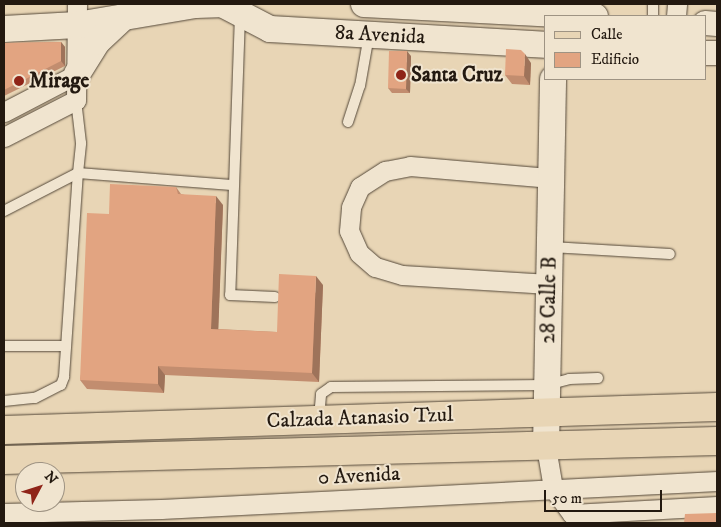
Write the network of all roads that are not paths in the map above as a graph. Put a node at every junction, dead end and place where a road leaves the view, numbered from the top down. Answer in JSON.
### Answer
{"nodes":[{"id":1,"x":195,"y":4,"type":"edge"},
{"id":2,"x":364,"y":4,"type":"edge"},
{"id":3,"x":434,"y":5,"type":"edge"},
{"id":4,"x":232,"y":7,"type":"edge"},
{"id":5,"x":554,"y":11,"type":"edge"},
{"id":6,"x":77,"y":14,"type":"edge"},
{"id":7,"x":588,"y":15,"type":"edge"},
{"id":8,"x":125,"y":16,"type":"junction"},
{"id":9,"x":4,"y":29,"type":"edge"},
{"id":10,"x":369,"y":34,"type":"junction"},
{"id":11,"x":544,"y":45,"type":"edge"},
{"id":12,"x":77,"y":74,"type":"junction"},
{"id":13,"x":553,"y":80,"type":"edge"},
{"id":14,"x":76,"y":100,"type":"junction"},
{"id":15,"x":4,"y":112,"type":"edge"},
{"id":16,"x":348,"y":122,"type":"dead end"},
{"id":17,"x":4,"y":137,"type":"edge"},
{"id":18,"x":78,"y":173,"type":"junction"},
{"id":19,"x":551,"y":178,"type":"junction"},
{"id":20,"x":232,"y":185,"type":"junction"},
{"id":21,"x":4,"y":211,"type":"edge"},
{"id":22,"x":550,"y":247,"type":"junction"},
{"id":23,"x":670,"y":254,"type":"dead end"},
{"id":24,"x":549,"y":284,"type":"junction"},
{"id":25,"x":275,"y":297,"type":"dead end"},
{"id":26,"x":4,"y":346,"type":"edge"},
{"id":27,"x":66,"y":346,"type":"junction"},
{"id":28,"x":598,"y":378,"type":"dead end"},
{"id":29,"x":548,"y":385,"type":"junction"},
{"id":30,"x":4,"y":401,"type":"edge"},
{"id":31,"x":717,"y":407,"type":"edge"},
{"id":32,"x":547,"y":411,"type":"junction"},
{"id":33,"x":319,"y":419,"type":"junction"},
{"id":34,"x":4,"y":430,"type":"edge"},
{"id":35,"x":717,"y":441,"type":"edge"},
{"id":36,"x":546,"y":447,"type":"junction"},
{"id":37,"x":4,"y":460,"type":"edge"},
{"id":38,"x":717,"y":482,"type":"edge"},
{"id":39,"x":553,"y":488,"type":"junction"},
{"id":40,"x":717,"y":506,"type":"edge"},
{"id":41,"x":4,"y":513,"type":"edge"},
{"id":42,"x":163,"y":516,"type":"edge"}],
"edges":[{"from":1,"to":4,"type":"main road","name":"8a Avenida"},
{"from":1,"to":8,"type":"main road","name":"8a Avenida"},
{"from":2,"to":3,"type":"main road","name":"8a Avenida"},
{"from":3,"to":5,"type":"main road","name":"8a Avenida"},
{"from":4,"to":10,"type":"main road","name":"8a Avenida"},
{"from":4,"to":20,"type":"lane"},
{"from":5,"to":7,"type":"street","name":"8a Avenida"},
{"from":6,"to":8,"type":"main road","name":"8a Avenida"},
{"from":6,"to":9,"type":"main road","name":"8a Avenida"},
{"from":6,"to":12,"type":"street"},
{"from":8,"to":12,"type":"main road"},
{"from":10,"to":11,"type":"main road","name":"8a Avenida"},
{"from":10,"to":16,"type":"lane"},
{"from":12,"to":14,"type":"street"},
{"from":12,"to":15,"type":"street"},
{"from":13,"to":19,"type":"main road","name":"28 Calle B"},
{"from":14,"to":17,"type":"street"},
{"from":14,"to":18,"type":"lane"},
{"from":18,"to":20,"type":"lane"},
{"from":18,"to":21,"type":"lane"},
{"from":18,"to":27,"type":"lane"},
{"from":19,"to":22,"type":"main road","name":"28 Calle B"},
{"from":19,"to":24,"type":"street"},
{"from":20,"to":25,"type":"lane"},
{"from":22,"to":23,"type":"lane"},
{"from":22,"to":24,"type":"main road","name":"28 Calle B"},
{"from":24,"to":29,"type":"main road","name":"28 Calle B"},
{"from":26,"to":27,"type":"lane"},
{"from":27,"to":30,"type":"lane"},
{"from":28,"to":29,"type":"lane"},
{"from":29,"to":32,"type":"main road","name":"28 Calle B"},
{"from":29,"to":33,"type":"lane"},
{"from":31,"to":32,"type":"main road","name":"Calzada Atanasio Tzul"},
{"from":32,"to":33,"type":"main road","name":"Calzada Atanasio Tzul"},
{"from":32,"to":36,"type":"main road","name":"28 Calle B"},
{"from":33,"to":34,"type":"main road","name":"Calzada Atanasio Tzul"},
{"from":35,"to":36,"type":"main road","name":"Calzada Atanasio Tzul"},
{"from":36,"to":37,"type":"main road","name":"Calzada Atanasio Tzul"},
{"from":36,"to":39,"type":"street","name":"28 Calle B"},
{"from":38,"to":39,"type":"street","name":"0 Avenida"},
{"from":39,"to":40,"type":"street","name":"28 Calle B"},
{"from":39,"to":42,"type":"street","name":"0 Avenida"},
{"from":41,"to":42,"type":"street","name":"0 Avenida"}]}
